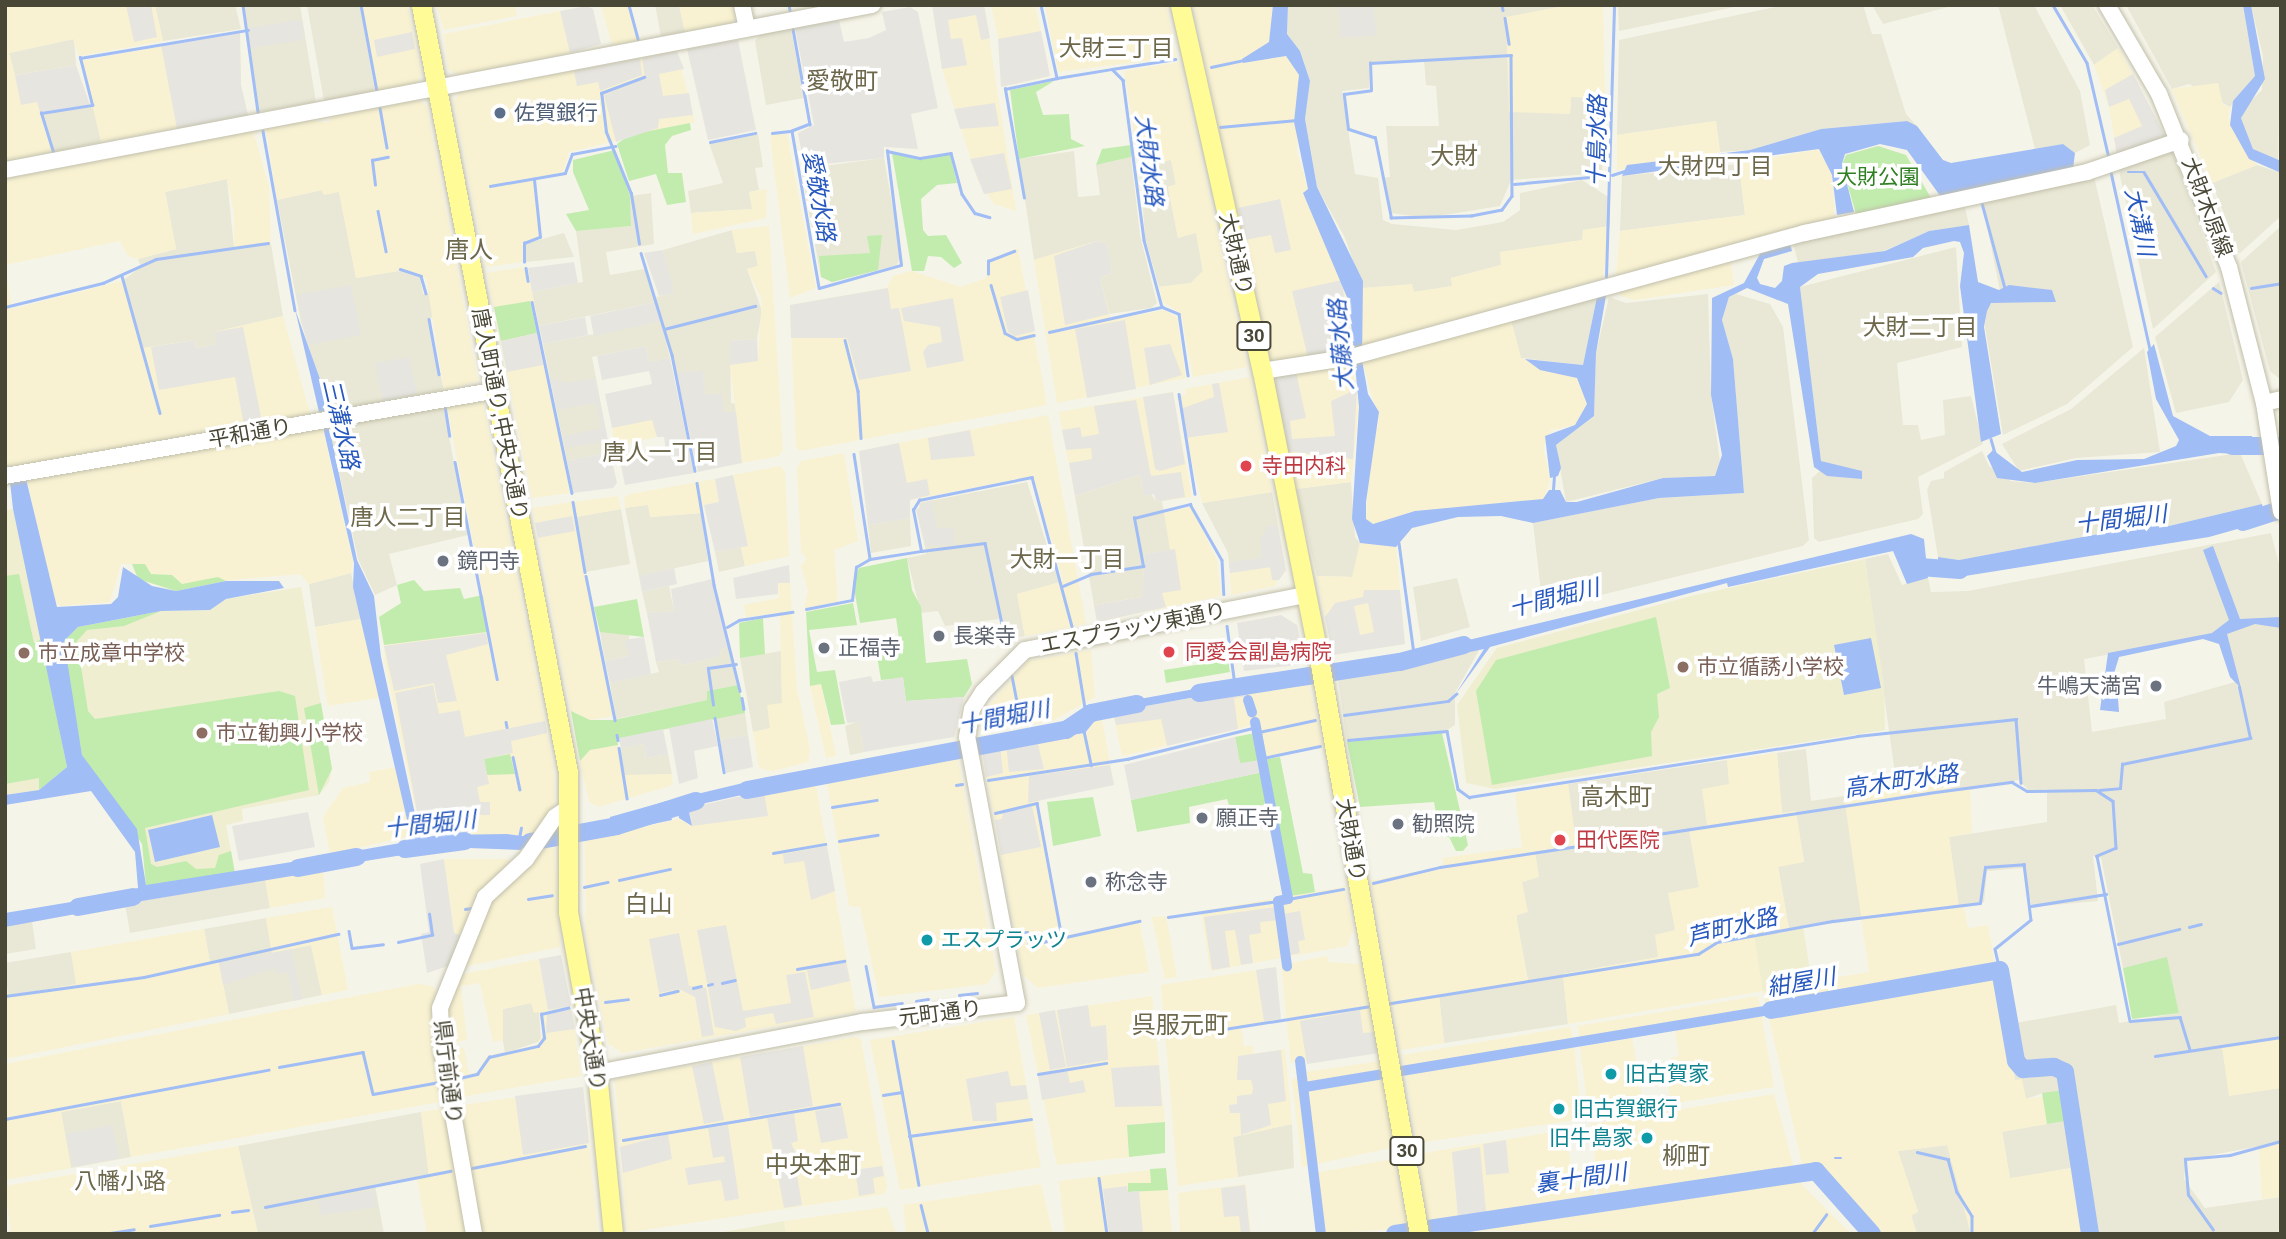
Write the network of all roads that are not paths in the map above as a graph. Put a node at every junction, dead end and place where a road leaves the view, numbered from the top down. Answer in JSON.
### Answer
{"nodes":[{"id":1,"x":421,"y":5,"type":"edge"},
{"id":2,"x":741,"y":5,"type":"edge"},
{"id":3,"x":872,"y":5,"type":"edge"},
{"id":4,"x":1180,"y":5,"type":"edge"},
{"id":5,"x":2107,"y":5,"type":"edge"},
{"id":6,"x":747,"y":28,"type":"junction"},
{"id":7,"x":437,"y":87,"type":"junction"},
{"id":8,"x":2181,"y":140,"type":"junction"},
{"id":9,"x":5,"y":170,"type":"edge"},
{"id":10,"x":1262,"y":371,"type":"junction"},
{"id":11,"x":496,"y":390,"type":"junction"},
{"id":12,"x":2281,"y":399,"type":"edge"},
{"id":13,"x":2264,"y":403,"type":"junction"},
{"id":14,"x":11,"y":475,"type":"edge"},
{"id":15,"x":2281,"y":512,"type":"edge"},
{"id":16,"x":1306,"y":595,"type":"junction"},
{"id":17,"x":570,"y":816,"type":"junction"},
{"id":18,"x":569,"y":845,"type":"joint"},
{"id":19,"x":1017,"y":1003,"type":"joint"},
{"id":20,"x":597,"y":1073,"type":"junction"},
{"id":21,"x":1418,"y":1228,"type":"edge"},
{"id":22,"x":474,"y":1234,"type":"edge"},
{"id":23,"x":613,"y":1234,"type":"edge"}],
"edges":[{"from":1,"to":7,"type":"main road","name":"唐人町通り,中央大通り"},
{"from":2,"to":6,"type":"street"},
{"from":3,"to":6,"type":"street"},
{"from":4,"to":10,"type":"main road","name":"大財通り","number":"30"},
{"from":5,"to":8,"type":"street","name":"大財木原線"},
{"from":6,"to":7,"type":"street"},
{"from":7,"to":9,"type":"street"},
{"from":7,"to":11,"type":"main road","name":"唐人町通り,中央大通り"},
{"from":8,"to":10,"type":"street"},
{"from":8,"to":13,"type":"street","name":"大財木原線"},
{"from":10,"to":16,"type":"main road","name":"大財通り","number":"30"},
{"from":11,"to":14,"type":"street","name":"平和通り"},
{"from":11,"to":17,"type":"main road","name":"唐人町通り,中央大通り"},
{"from":12,"to":13,"type":"street"},
{"from":13,"to":15,"type":"street","name":"大財木原線"},
{"from":16,"to":19,"type":"street","name":"エスプラッツ東通り"},
{"from":16,"to":21,"type":"main road","name":"大財通り","number":"30"},
{"from":17,"to":18,"type":"main road","name":"唐人町通り,中央大通り"},
{"from":17,"to":22,"type":"street","name":"県庁前通り"},
{"from":18,"to":20,"type":"main road","name":"中央大通り"},
{"from":19,"to":20,"type":"street","name":"元町通り"},
{"from":20,"to":23,"type":"main road","name":"中央大通り"}]}
